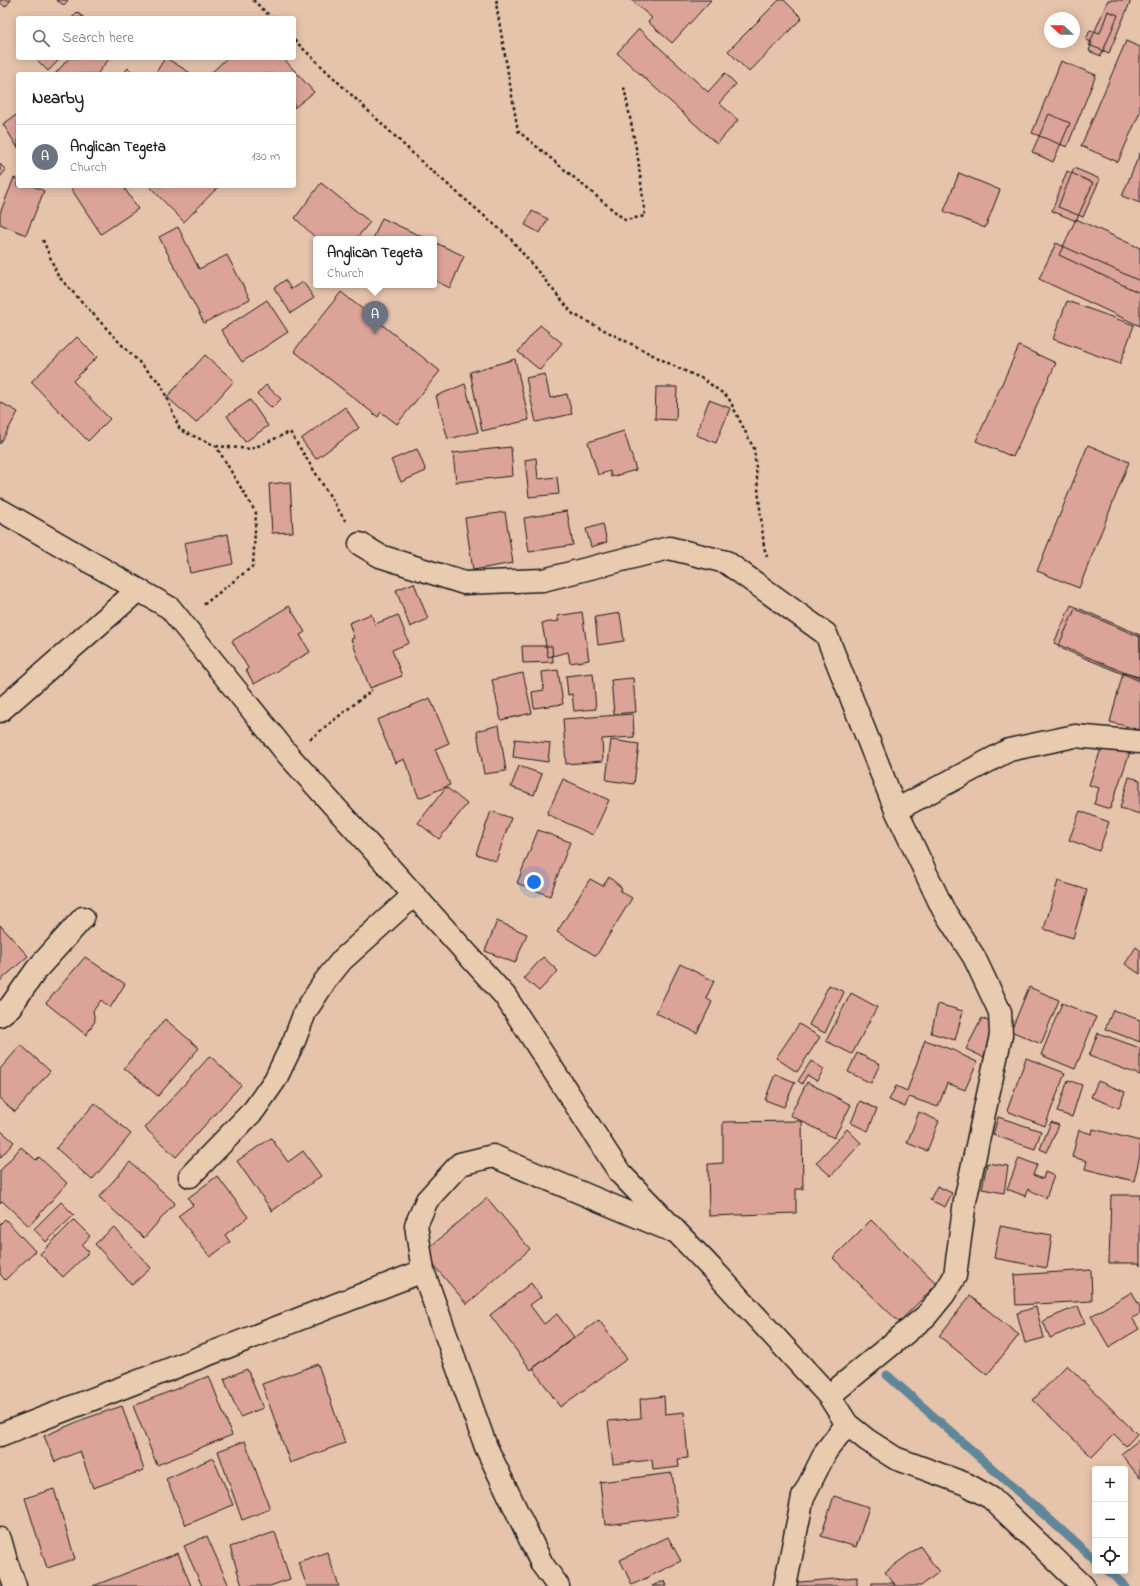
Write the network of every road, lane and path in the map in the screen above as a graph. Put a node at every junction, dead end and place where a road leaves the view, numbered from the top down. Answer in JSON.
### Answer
{"nodes":[{"id":1,"x":253,"y":0,"type":"edge"},
{"id":2,"x":497,"y":0,"type":"edge"},
{"id":3,"x":270,"y":16,"type":"edge"},
{"id":4,"x":296,"y":42,"type":"edge"},
{"id":5,"x":624,"y":87,"type":"dead end"},
{"id":6,"x":43,"y":240,"type":"dead end"},
{"id":7,"x":216,"y":446,"type":"junction"},
{"id":8,"x":0,"y":510,"type":"edge"},
{"id":9,"x":360,"y":544,"type":"joint"},
{"id":10,"x":768,"y":560,"type":"dead end"},
{"id":11,"x":138,"y":590,"type":"junction"},
{"id":12,"x":181,"y":622,"type":"junction"},
{"id":13,"x":372,"y":690,"type":"dead end"},
{"id":14,"x":0,"y":711,"type":"edge"},
{"id":15,"x":1140,"y":742,"type":"edge"},
{"id":16,"x":289,"y":756,"type":"junction"},
{"id":17,"x":896,"y":810,"type":"junction"},
{"id":18,"x":414,"y":895,"type":"junction"},
{"id":19,"x":83,"y":918,"type":"dead end"},
{"id":20,"x":0,"y":1015,"type":"edge"},
{"id":21,"x":190,"y":1176,"type":"dead end"},
{"id":22,"x":678,"y":1233,"type":"junction"},
{"id":23,"x":423,"y":1272,"type":"junction"},
{"id":24,"x":829,"y":1396,"type":"junction"},
{"id":25,"x":847,"y":1424,"type":"junction"},
{"id":26,"x":0,"y":1435,"type":"edge"},
{"id":27,"x":0,"y":1539,"type":"edge"},
{"id":28,"x":3,"y":1562,"type":"edge"},
{"id":29,"x":16,"y":1586,"type":"edge"},
{"id":30,"x":558,"y":1586,"type":"edge"},
{"id":31,"x":785,"y":1586,"type":"edge"},
{"id":32,"x":1083,"y":1586,"type":"edge"}],
"edges":[{"from":1,"to":3,"type":"path"},
{"from":2,"to":5,"type":"path"},
{"from":4,"to":10,"type":"path"},
{"from":6,"to":7,"type":"path"},
{"from":7,"to":9,"type":"path"},
{"from":7,"to":12,"type":"path"},
{"from":8,"to":11,"type":"street"},
{"from":9,"to":17,"type":"street"},
{"from":11,"to":12,"type":"street"},
{"from":11,"to":14,"type":"street"},
{"from":12,"to":16,"type":"street"},
{"from":13,"to":16,"type":"path"},
{"from":15,"to":17,"type":"street"},
{"from":16,"to":18,"type":"street"},
{"from":17,"to":24,"type":"street"},
{"from":18,"to":21,"type":"street"},
{"from":18,"to":22,"type":"street"},
{"from":19,"to":20,"type":"street"},
{"from":22,"to":23,"type":"street"},
{"from":22,"to":24,"type":"street"},
{"from":23,"to":26,"type":"street"},
{"from":23,"to":30,"type":"street"},
{"from":24,"to":25,"type":"street"},
{"from":25,"to":31,"type":"street"},
{"from":25,"to":32,"type":"street"},
{"from":27,"to":28,"type":"street"},
{"from":28,"to":29,"type":"street"}]}
